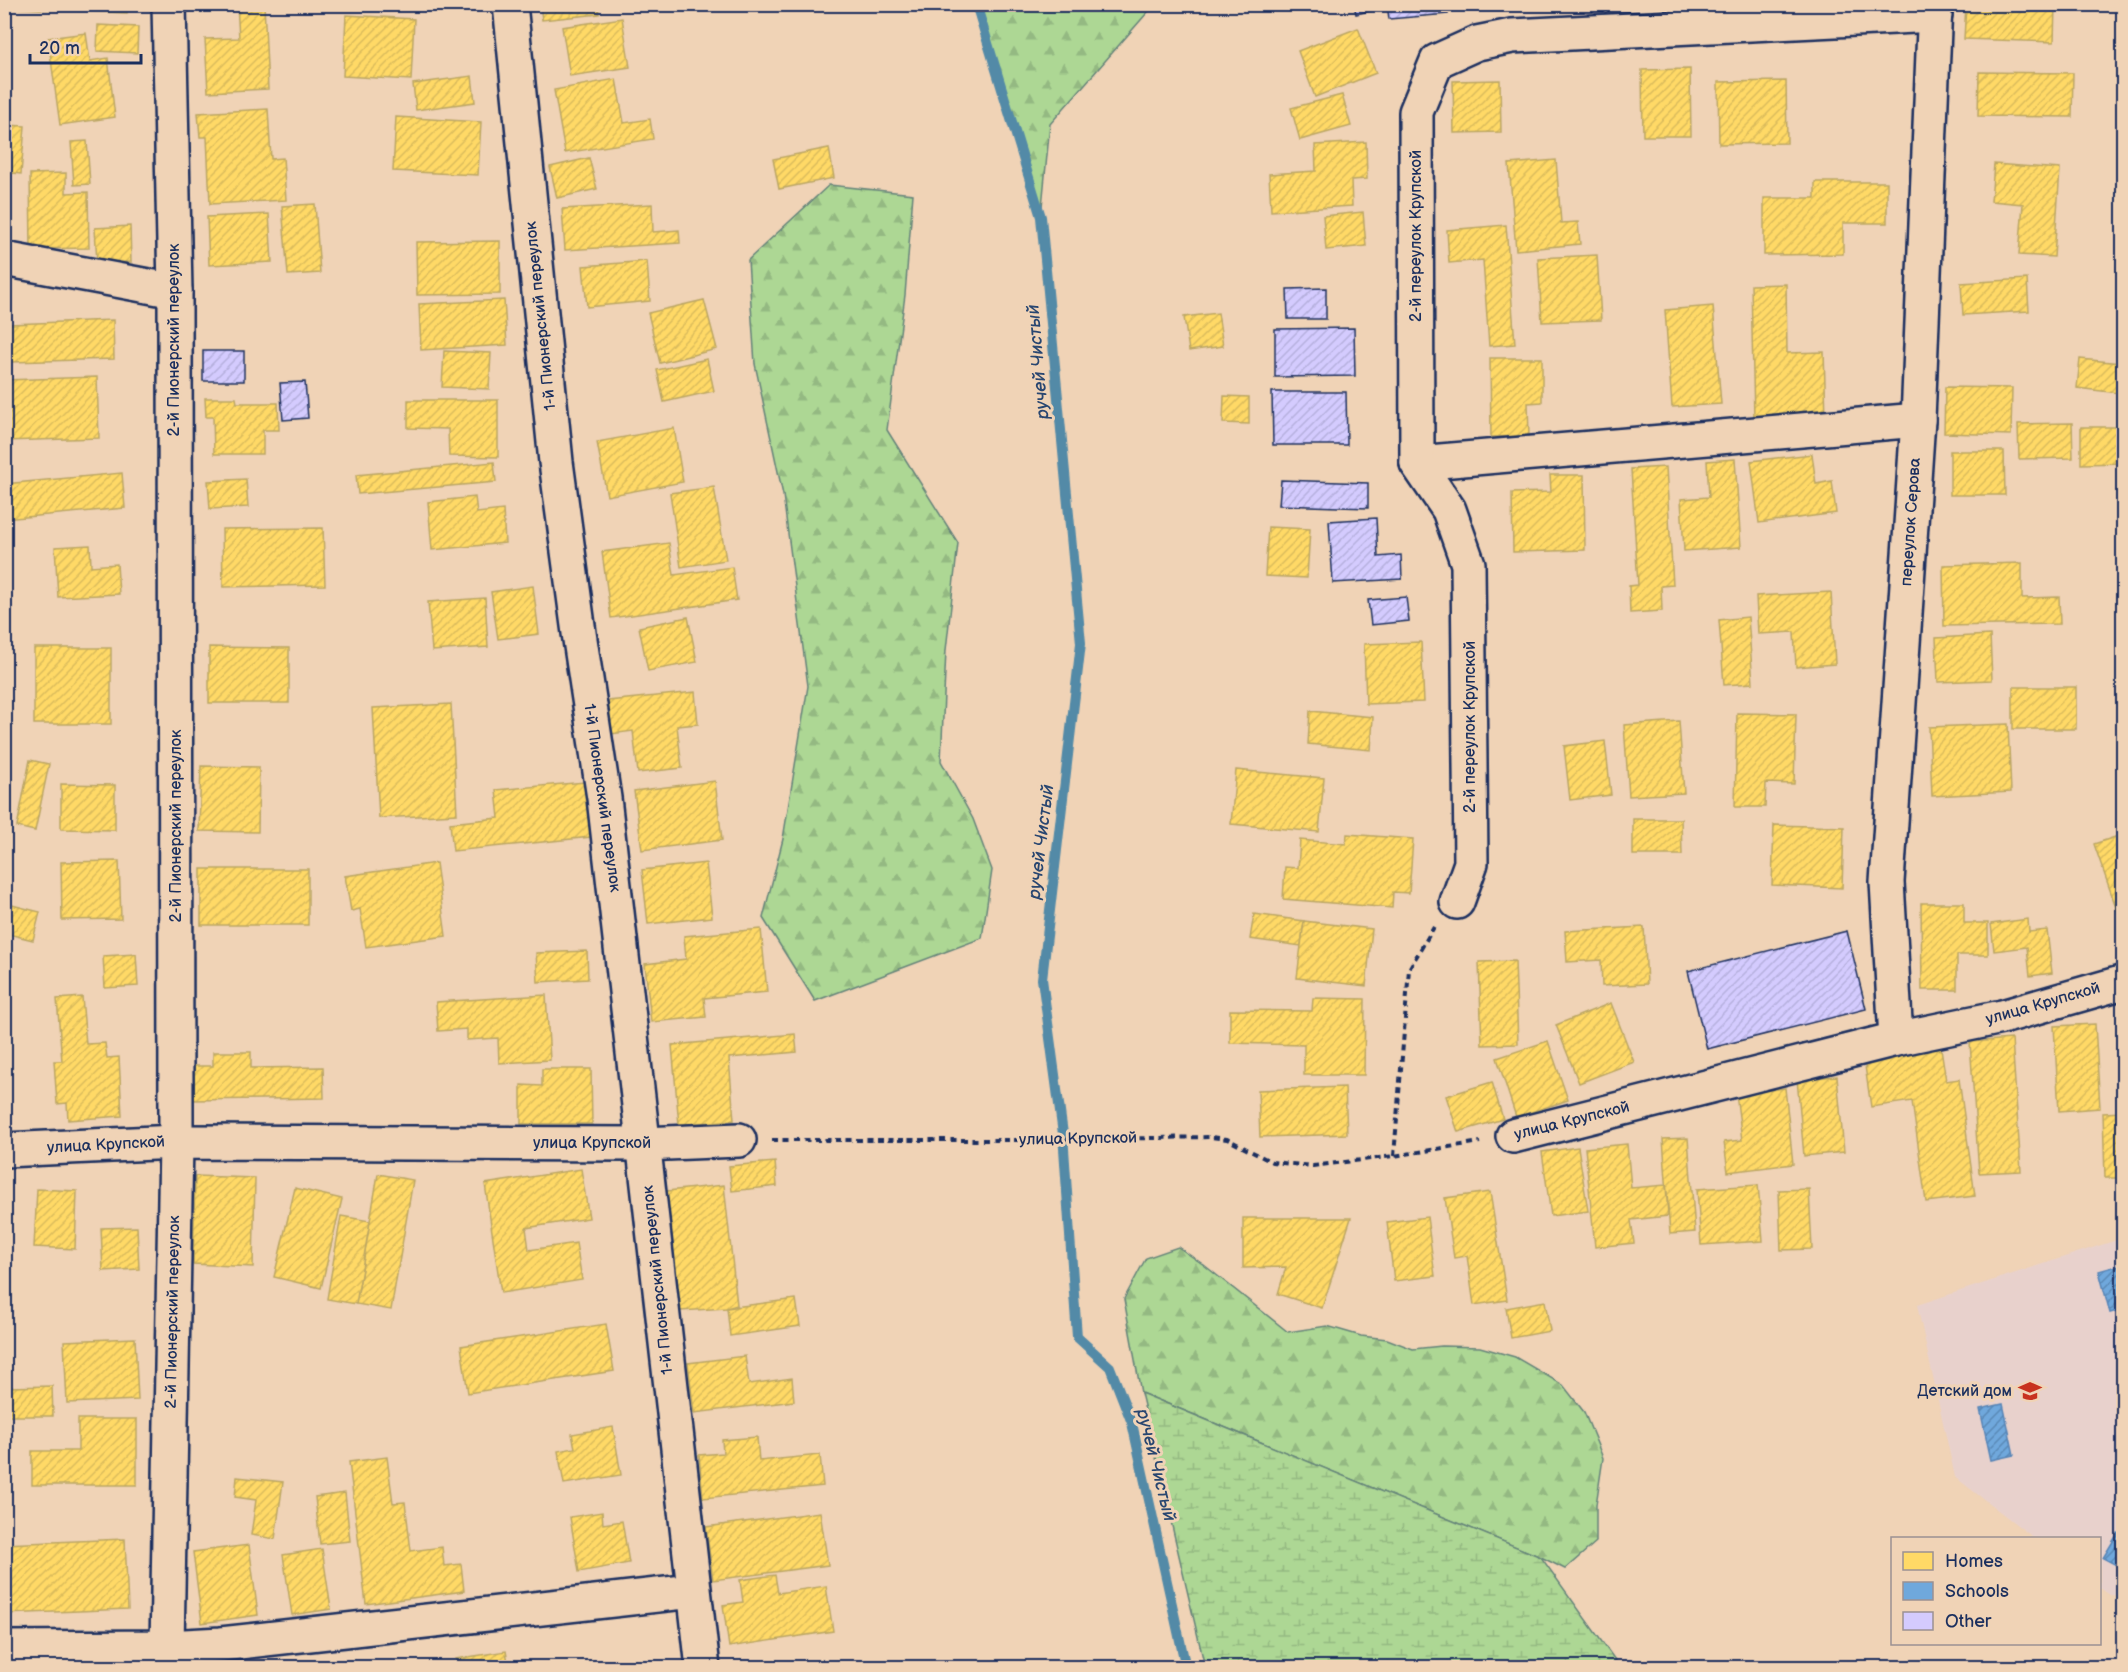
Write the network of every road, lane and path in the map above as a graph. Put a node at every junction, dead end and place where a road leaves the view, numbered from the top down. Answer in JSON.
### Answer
{"nodes":[{"id":1,"x":169,"y":4,"type":"edge"},
{"id":2,"x":510,"y":4,"type":"edge"},
{"id":3,"x":1935,"y":10,"type":"edge"},
{"id":4,"x":4,"y":259,"type":"edge"},
{"id":5,"x":174,"y":291,"type":"junction"},
{"id":6,"x":1918,"y":420,"type":"junction"},
{"id":7,"x":1417,"y":463,"type":"junction"},
{"id":8,"x":1457,"y":902,"type":"joint"},
{"id":9,"x":2124,"y":982,"type":"edge"},
{"id":10,"x":1896,"y":1040,"type":"junction"},
{"id":11,"x":1513,"y":1136,"type":"joint"},
{"id":12,"x":739,"y":1140,"type":"joint"},
{"id":13,"x":176,"y":1142,"type":"junction"},
{"id":14,"x":643,"y":1144,"type":"junction"},
{"id":15,"x":4,"y":1150,"type":"edge"},
{"id":16,"x":1394,"y":1156,"type":"junction"},
{"id":17,"x":693,"y":1591,"type":"junction"},
{"id":18,"x":167,"y":1647,"type":"junction"},
{"id":19,"x":4,"y":1648,"type":"edge"},
{"id":20,"x":703,"y":1668,"type":"edge"}],
"edges":[{"from":1,"to":5,"type":"street","name":"2-й Пионерский переулок"},
{"from":2,"to":14,"type":"street","name":"1-й Пионерский переулок"},
{"from":3,"to":6,"type":"street","name":"переулок Серова"},
{"from":3,"to":7,"type":"street","name":"2-й переулок Крупской"},
{"from":4,"to":5,"type":"street"},
{"from":5,"to":13,"type":"street","name":"2-й Пионерский переулок"},
{"from":6,"to":7,"type":"street"},
{"from":6,"to":10,"type":"street","name":"переулок Серова"},
{"from":7,"to":8,"type":"street","name":"2-й переулок Крупской"},
{"from":8,"to":16,"type":"path"},
{"from":9,"to":10,"type":"street","name":"улица Крупской"},
{"from":10,"to":11,"type":"street","name":"улица Крупской"},
{"from":11,"to":16,"type":"path","name":"улица Крупской"},
{"from":12,"to":14,"type":"street","name":"улица Крупской"},
{"from":12,"to":16,"type":"path","name":"улица Крупской"},
{"from":13,"to":14,"type":"street","name":"улица Крупской"},
{"from":13,"to":15,"type":"street","name":"улица Крупской"},
{"from":13,"to":18,"type":"street","name":"2-й Пионерский переулок"},
{"from":14,"to":17,"type":"street","name":"1-й Пионерский переулок"},
{"from":17,"to":18,"type":"street"},
{"from":17,"to":20,"type":"street","name":"1-й Пионерский переулок"},
{"from":18,"to":19,"type":"street"}]}
